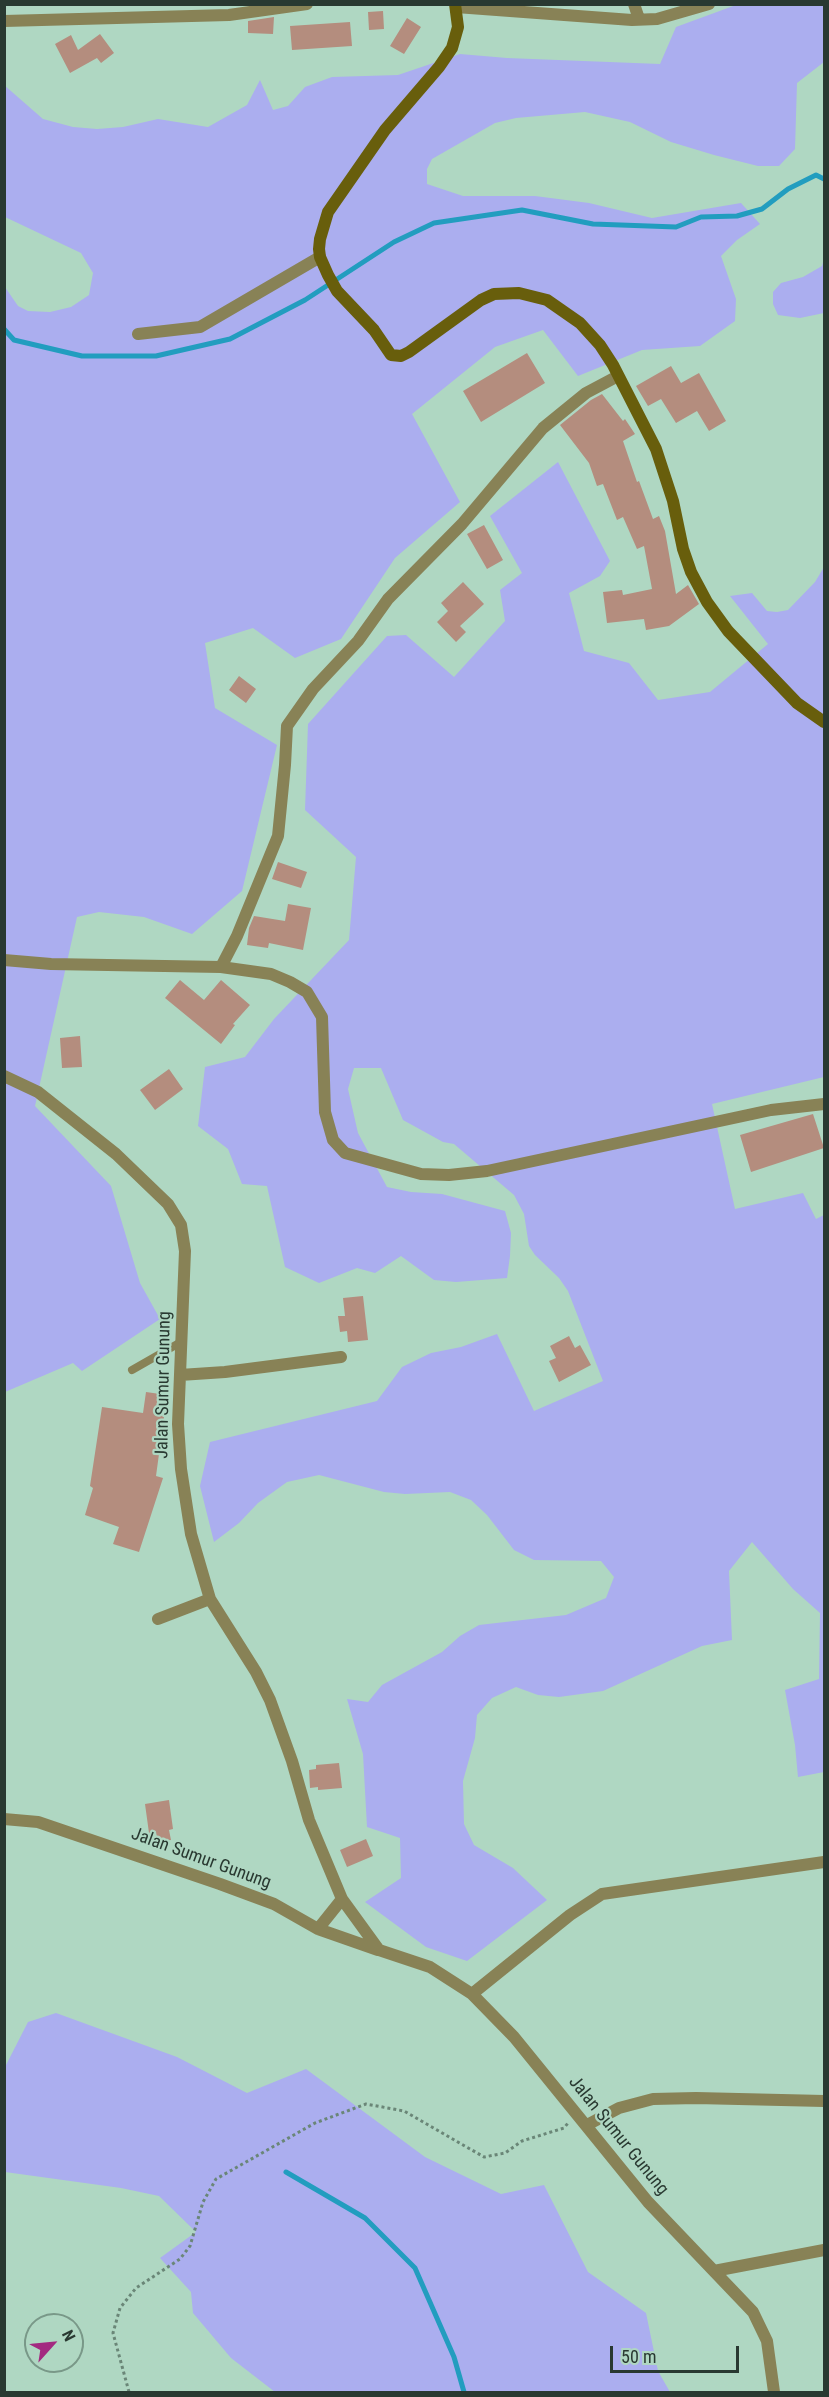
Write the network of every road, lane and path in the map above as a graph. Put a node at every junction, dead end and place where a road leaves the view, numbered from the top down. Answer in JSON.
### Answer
{"nodes":[{"id":1,"x":307,"y":4,"type":"edge"},
{"id":2,"x":634,"y":4,"type":"edge"},
{"id":3,"x":709,"y":4,"type":"edge"},
{"id":4,"x":456,"y":6,"type":"edge"},
{"id":5,"x":639,"y":19,"type":"junction"},
{"id":6,"x":4,"y":21,"type":"edge"},
{"id":7,"x":320,"y":257,"type":"junction"},
{"id":8,"x":138,"y":334,"type":"dead end"},
{"id":9,"x":618,"y":376,"type":"junction"},
{"id":10,"x":825,"y":722,"type":"edge"},
{"id":11,"x":4,"y":960,"type":"edge"},
{"id":12,"x":221,"y":967,"type":"junction"},
{"id":13,"x":4,"y":1076,"type":"edge"},
{"id":14,"x":825,"y":1104,"type":"edge"},
{"id":15,"x":181,"y":1342,"type":"junction"},
{"id":16,"x":341,"y":1357,"type":"dead end"},
{"id":17,"x":132,"y":1370,"type":"dead end"},
{"id":18,"x":180,"y":1375,"type":"junction"},
{"id":19,"x":210,"y":1599,"type":"junction"},
{"id":20,"x":158,"y":1619,"type":"dead end"},
{"id":21,"x":4,"y":1820,"type":"edge"},
{"id":22,"x":825,"y":1862,"type":"edge"},
{"id":23,"x":342,"y":1899,"type":"junction"},
{"id":24,"x":318,"y":1929,"type":"junction"},
{"id":25,"x":379,"y":1950,"type":"junction"},
{"id":26,"x":472,"y":1995,"type":"junction"},
{"id":27,"x":825,"y":2101,"type":"edge"},
{"id":28,"x":578,"y":2114,"type":"junction"},
{"id":29,"x":587,"y":2124,"type":"junction"},
{"id":30,"x":825,"y":2250,"type":"edge"},
{"id":31,"x":714,"y":2271,"type":"junction"},
{"id":32,"x":129,"y":2392,"type":"edge"},
{"id":33,"x":774,"y":2392,"type":"edge"}],
"edges":[{"from":1,"to":6,"type":"street"},
{"from":2,"to":5,"type":"street"},
{"from":3,"to":5,"type":"street"},
{"from":4,"to":5,"type":"street"},
{"from":4,"to":7,"type":"street"},
{"from":7,"to":8,"type":"street"},
{"from":7,"to":9,"type":"street"},
{"from":9,"to":10,"type":"street"},
{"from":9,"to":12,"type":"street"},
{"from":11,"to":12,"type":"street"},
{"from":12,"to":14,"type":"street"},
{"from":13,"to":15,"type":"street","name":"Jalan Sumur Gunung"},
{"from":15,"to":17,"type":"lane"},
{"from":15,"to":18,"type":"street","name":"Jalan Sumur Gunung"},
{"from":16,"to":18,"type":"street"},
{"from":18,"to":19,"type":"street","name":"Jalan Sumur Gunung"},
{"from":19,"to":20,"type":"street"},
{"from":19,"to":23,"type":"street","name":"Jalan Sumur Gunung"},
{"from":21,"to":24,"type":"street","name":"Jalan Sumur Gunung"},
{"from":22,"to":26,"type":"street"},
{"from":23,"to":24,"type":"street"},
{"from":23,"to":25,"type":"street","name":"Jalan Sumur Gunung"},
{"from":24,"to":25,"type":"street","name":"Jalan Sumur Gunung"},
{"from":25,"to":26,"type":"street","name":"Jalan Sumur Gunung"},
{"from":26,"to":28,"type":"street","name":"Jalan Sumur Gunung"},
{"from":27,"to":29,"type":"street"},
{"from":28,"to":29,"type":"street","name":"Jalan Sumur Gunung"},
{"from":28,"to":32,"type":"path"},
{"from":29,"to":31,"type":"street","name":"Jalan Sumur Gunung"},
{"from":30,"to":31,"type":"street"},
{"from":31,"to":33,"type":"street","name":"Jalan Sumur Gunung"}]}
